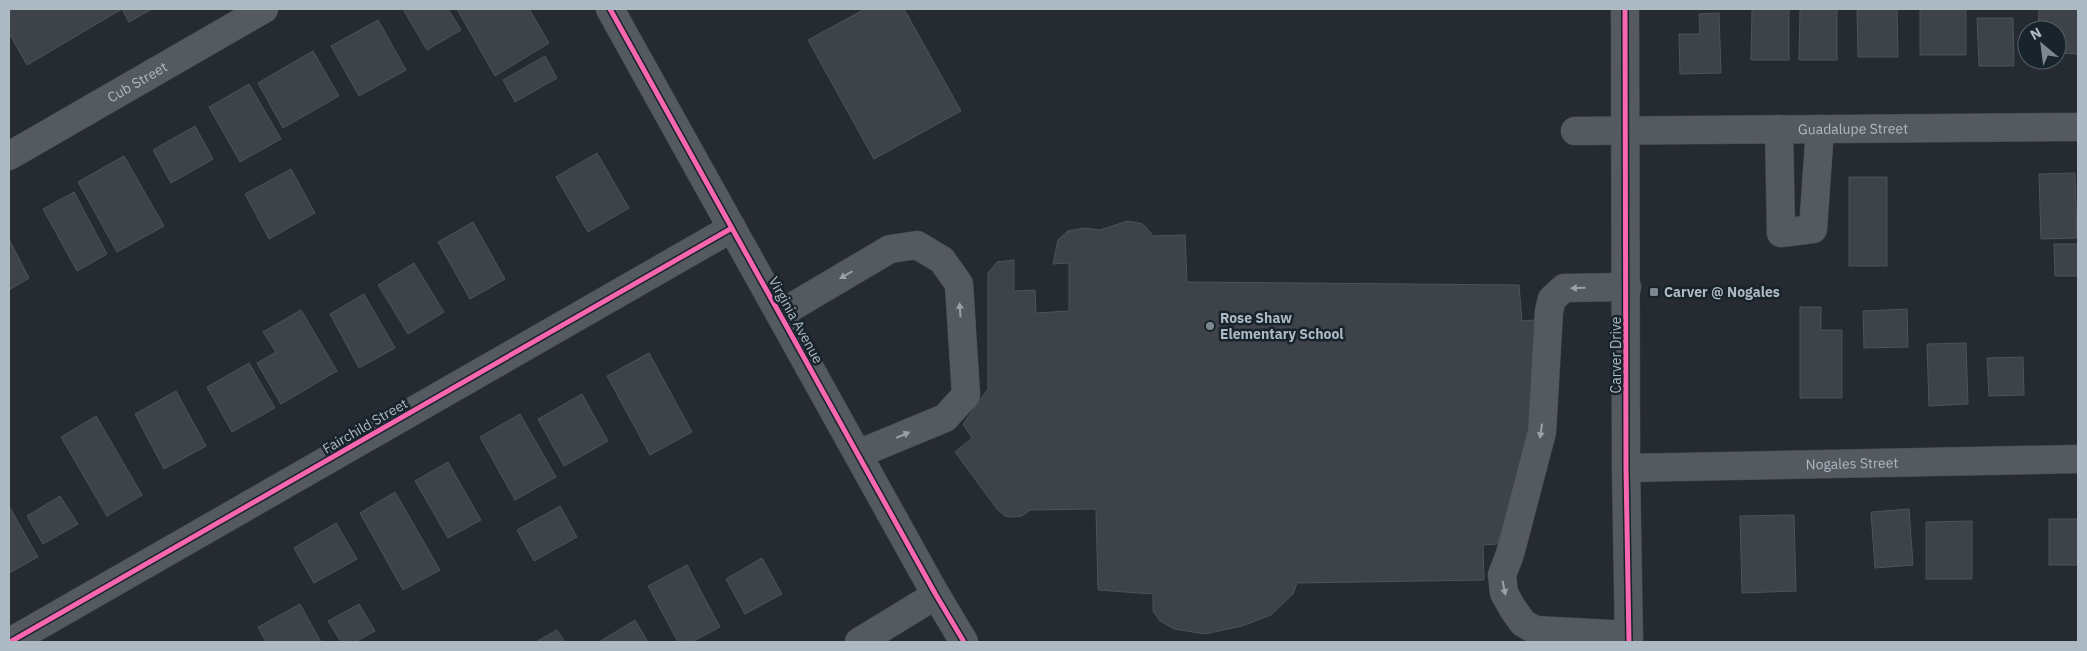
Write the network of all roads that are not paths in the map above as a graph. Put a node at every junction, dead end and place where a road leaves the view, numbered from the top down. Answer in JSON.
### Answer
{"nodes":[{"id":1,"x":264,"y":9,"type":"edge"},
{"id":2,"x":610,"y":9,"type":"edge"},
{"id":3,"x":1626,"y":9,"type":"edge"},
{"id":4,"x":2078,"y":127,"type":"edge"},
{"id":5,"x":1779,"y":129,"type":"junction"},
{"id":6,"x":1820,"y":129,"type":"junction"},
{"id":7,"x":1575,"y":130,"type":"dead end"},
{"id":8,"x":1627,"y":130,"type":"junction"},
{"id":9,"x":9,"y":156,"type":"edge"},
{"id":10,"x":732,"y":228,"type":"junction"},
{"id":11,"x":1627,"y":287,"type":"junction"},
{"id":12,"x":780,"y":314,"type":"junction"},
{"id":13,"x":858,"y":454,"type":"junction"},
{"id":14,"x":2078,"y":459,"type":"edge"},
{"id":15,"x":1626,"y":468,"type":"junction"},
{"id":16,"x":936,"y":595,"type":"junction"},
{"id":17,"x":1629,"y":639,"type":"edge"},
{"id":18,"x":10,"y":642,"type":"edge"},
{"id":19,"x":858,"y":642,"type":"edge"},
{"id":20,"x":964,"y":642,"type":"edge"}],
"edges":[{"from":1,"to":9,"type":"street","name":"Cub Street"},
{"from":2,"to":10,"type":"street","name":"Virginia Avenue"},
{"from":3,"to":8,"type":"street","name":"Carver Drive"},
{"from":4,"to":6,"type":"street","name":"Guadalupe Street"},
{"from":5,"to":6,"type":"street","name":"Guadalupe Street"},
{"from":5,"to":6,"type":"street"},
{"from":5,"to":8,"type":"street","name":"Guadalupe Street"},
{"from":7,"to":8,"type":"street","name":"Guadalupe Street"},
{"from":8,"to":11,"type":"street","name":"Carver Drive"},
{"from":10,"to":12,"type":"street","name":"Virginia Avenue"},
{"from":10,"to":18,"type":"street","name":"Fairchild Street"},
{"from":11,"to":15,"type":"street","name":"Carver Drive"},
{"from":11,"to":17,"type":"street","one_way":true},
{"from":12,"to":13,"type":"street","name":"Virginia Avenue"},
{"from":13,"to":12,"type":"street","one_way":true},
{"from":13,"to":16,"type":"street","name":"Virginia Avenue"},
{"from":14,"to":15,"type":"street","name":"Nogales Street"},
{"from":15,"to":17,"type":"street","name":"Carver Drive"},
{"from":16,"to":19,"type":"street"},
{"from":16,"to":20,"type":"street","name":"Virginia Avenue"}]}
